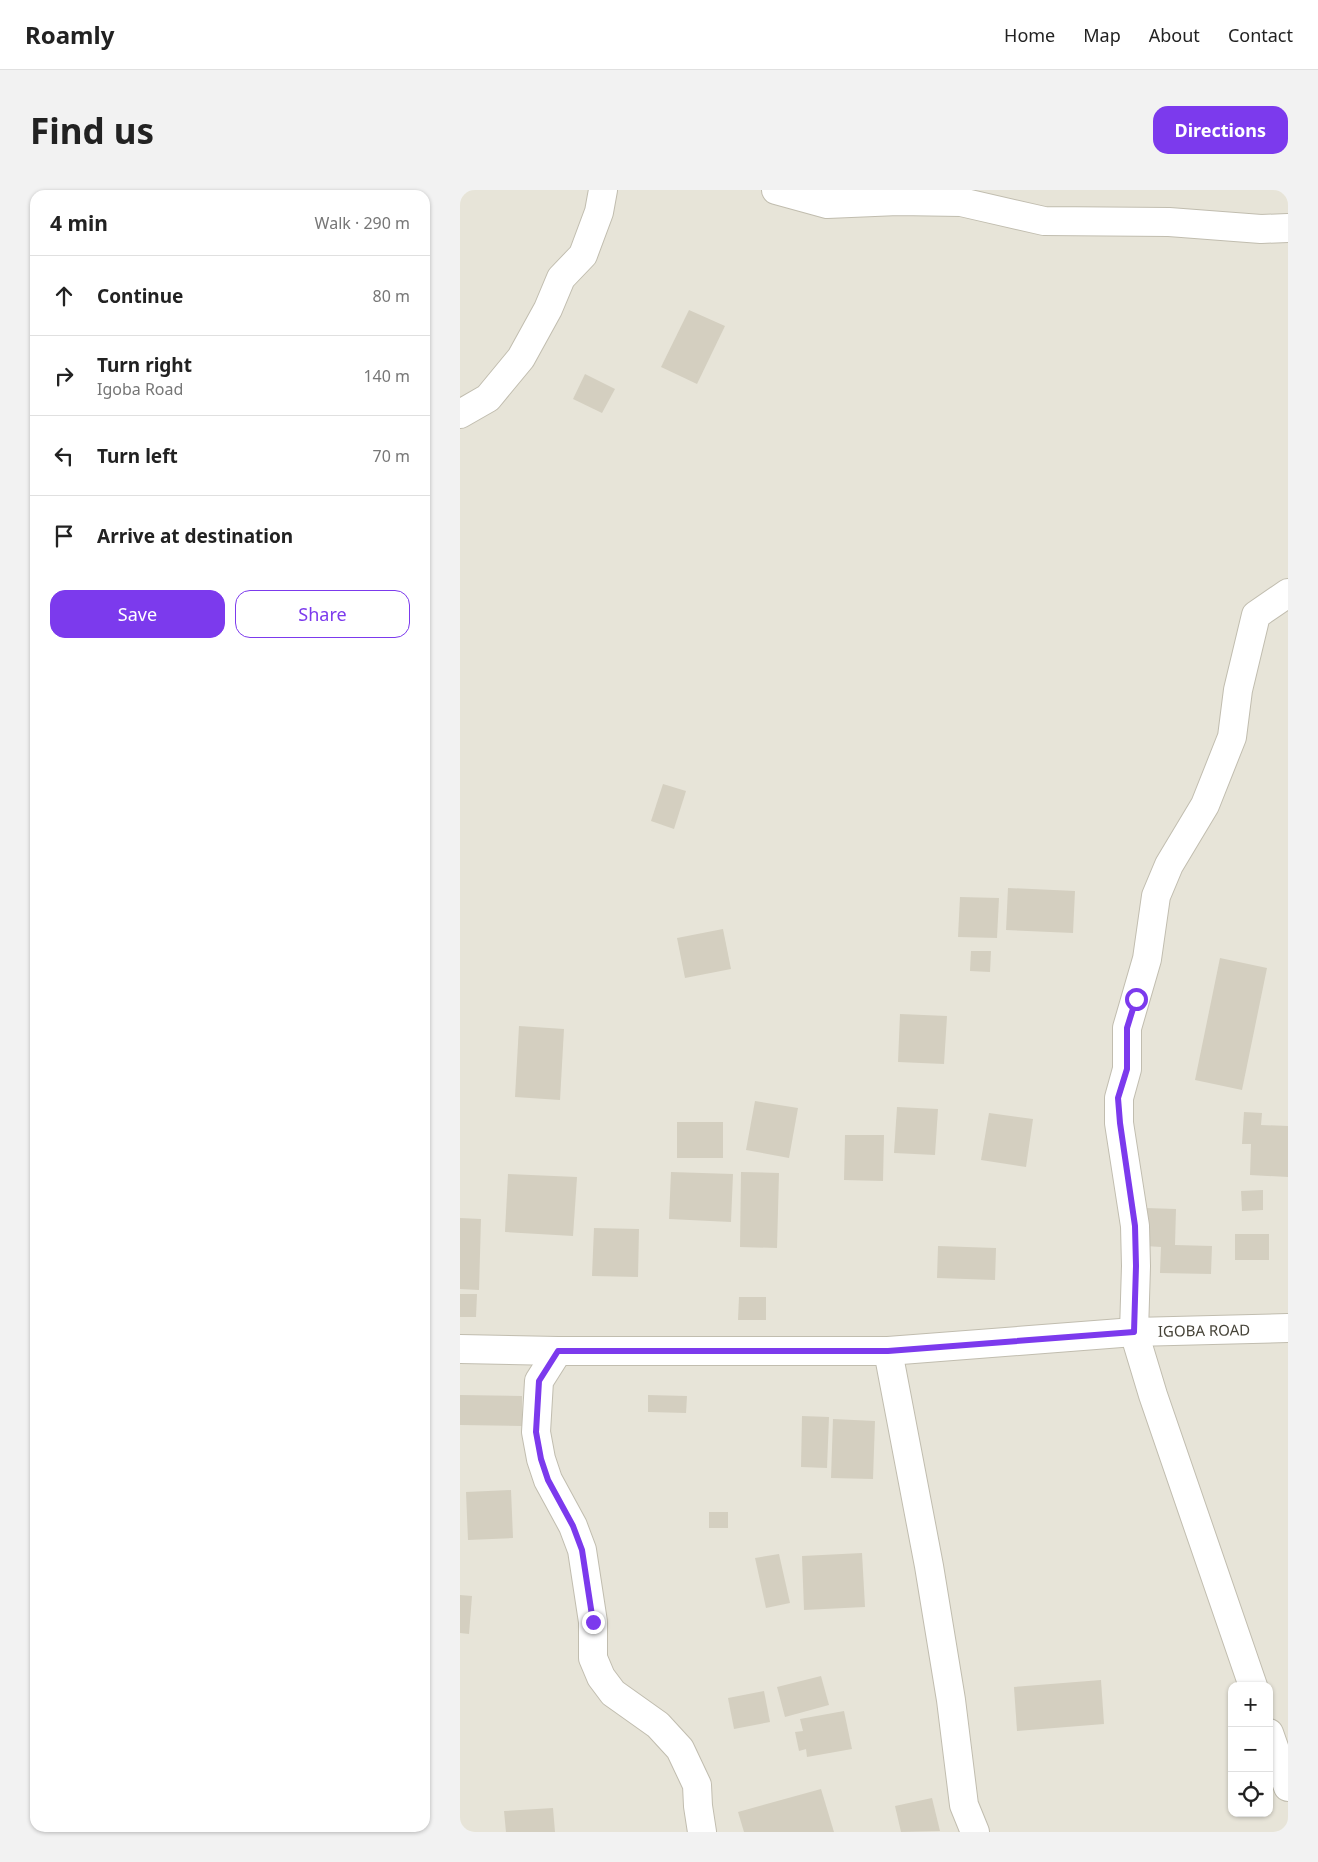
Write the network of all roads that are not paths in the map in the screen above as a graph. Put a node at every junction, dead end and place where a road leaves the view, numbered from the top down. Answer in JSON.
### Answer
{"nodes":[{"id":1,"x":603,"y":190,"type":"edge"},
{"id":2,"x":776,"y":190,"type":"edge"},
{"id":3,"x":1288,"y":228,"type":"edge"},
{"id":4,"x":460,"y":414,"type":"edge"},
{"id":5,"x":1288,"y":593,"type":"edge"},
{"id":6,"x":1288,"y":1328,"type":"edge"},
{"id":7,"x":1134,"y":1332,"type":"junction"},
{"id":8,"x":460,"y":1349,"type":"edge"},
{"id":9,"x":558,"y":1351,"type":"junction"},
{"id":10,"x":888,"y":1351,"type":"junction"},
{"id":11,"x":1252,"y":1682,"type":"edge"},
{"id":12,"x":1273,"y":1744,"type":"edge"},
{"id":13,"x":1288,"y":1787,"type":"edge"},
{"id":14,"x":702,"y":1832,"type":"edge"},
{"id":15,"x":975,"y":1832,"type":"edge"}],
"edges":[{"from":1,"to":4,"type":"street"},
{"from":2,"to":3,"type":"street"},
{"from":5,"to":7,"type":"street"},
{"from":6,"to":7,"type":"street","name":"IGOBA ROAD"},
{"from":7,"to":10,"type":"street","name":"IGOBA ROAD"},
{"from":7,"to":11,"type":"street"},
{"from":8,"to":9,"type":"street","name":"IGOBA ROAD"},
{"from":9,"to":10,"type":"street","name":"IGOBA ROAD"},
{"from":9,"to":14,"type":"street"},
{"from":10,"to":15,"type":"street"},
{"from":12,"to":13,"type":"street"}]}
